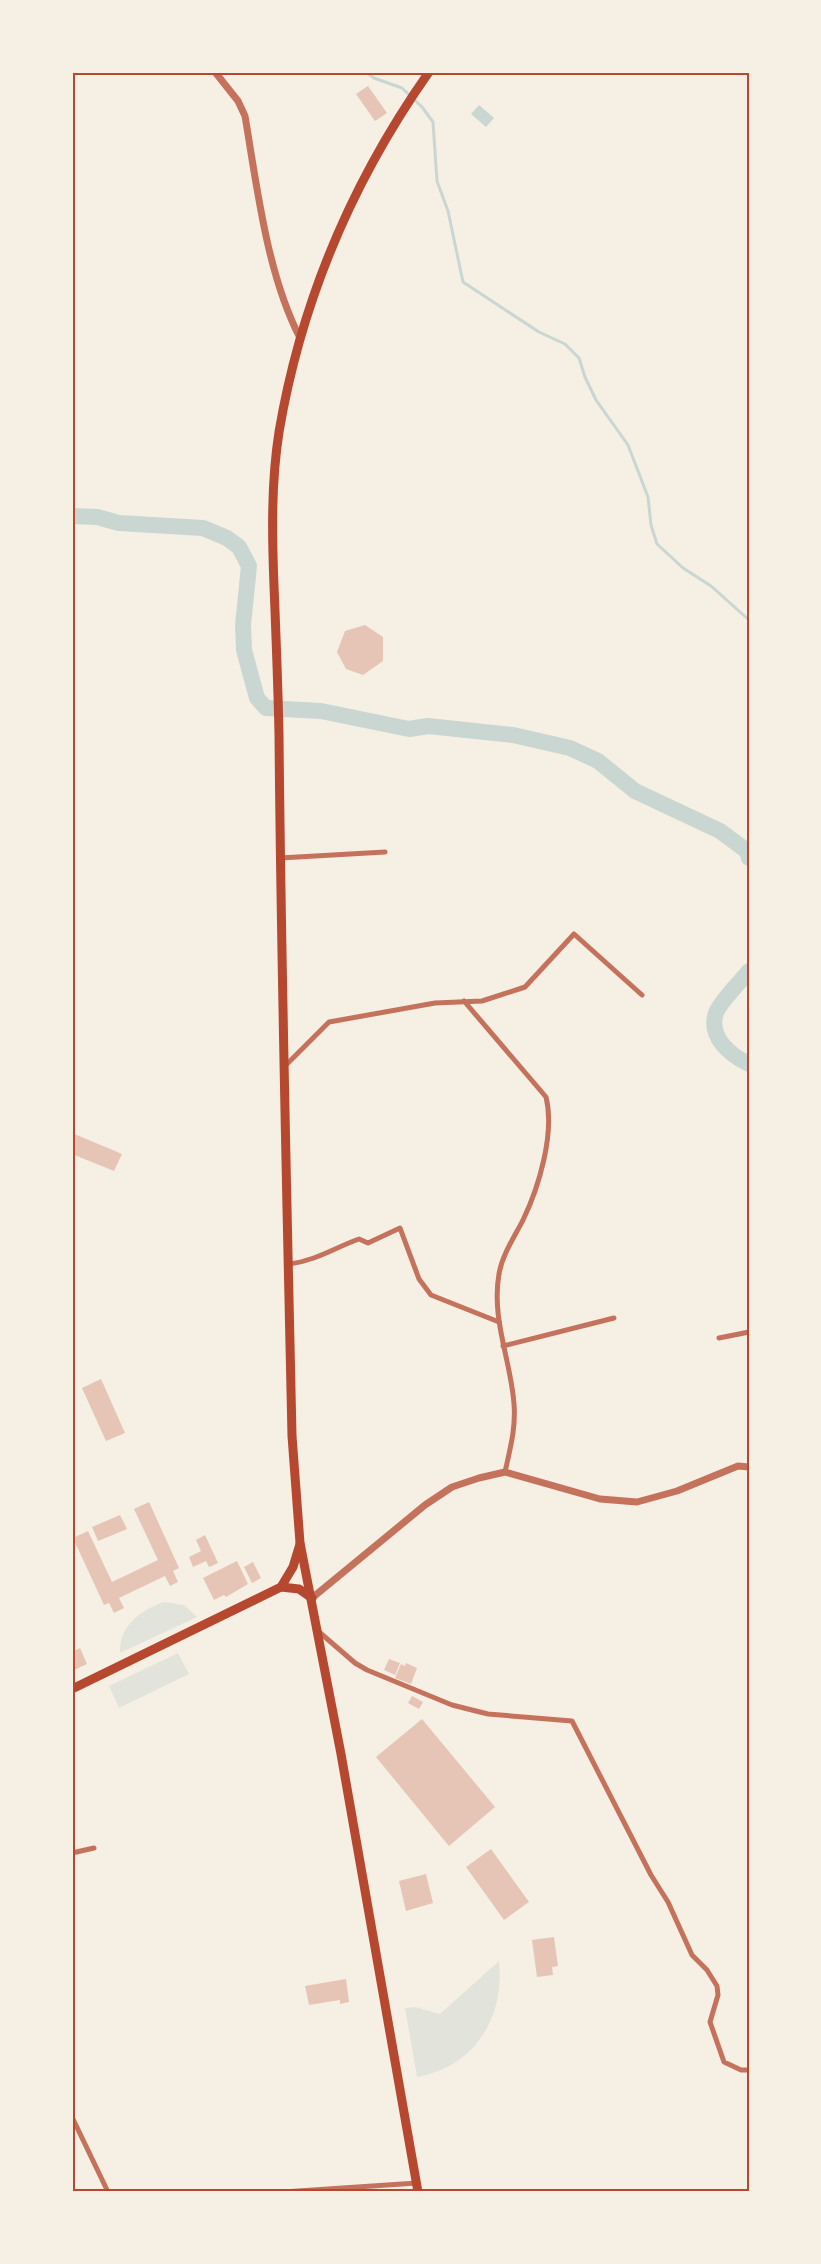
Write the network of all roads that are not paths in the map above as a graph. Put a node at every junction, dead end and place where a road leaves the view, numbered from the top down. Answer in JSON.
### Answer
{"nodes":[{"id":1,"x":215,"y":72,"type":"edge"},
{"id":2,"x":429,"y":72,"type":"edge"},
{"id":3,"x":300,"y":338,"type":"junction"},
{"id":4,"x":385,"y":852,"type":"dead end"},
{"id":5,"x":280,"y":858,"type":"junction"},
{"id":6,"x":642,"y":995,"type":"dead end"},
{"id":7,"x":464,"y":1001,"type":"junction"},
{"id":8,"x":284,"y":1068,"type":"junction"},
{"id":9,"x":289,"y":1264,"type":"junction"},
{"id":10,"x":614,"y":1318,"type":"dead end"},
{"id":11,"x":499,"y":1322,"type":"junction"},
{"id":12,"x":749,"y":1332,"type":"edge"},
{"id":13,"x":719,"y":1338,"type":"dead end"},
{"id":14,"x":503,"y":1346,"type":"junction"},
{"id":15,"x":749,"y":1467,"type":"edge"},
{"id":16,"x":505,"y":1472,"type":"junction"},
{"id":17,"x":300,"y":1543,"type":"junction"},
{"id":18,"x":281,"y":1587,"type":"junction"},
{"id":19,"x":312,"y":1598,"type":"junction"},
{"id":20,"x":317,"y":1630,"type":"junction"},
{"id":21,"x":72,"y":1689,"type":"edge"},
{"id":22,"x":94,"y":1848,"type":"dead end"},
{"id":23,"x":72,"y":1853,"type":"edge"},
{"id":24,"x":749,"y":2070,"type":"edge"},
{"id":25,"x":72,"y":2117,"type":"edge"},
{"id":26,"x":418,"y":2188,"type":"edge"},
{"id":27,"x":108,"y":2192,"type":"edge"},
{"id":28,"x":283,"y":2192,"type":"edge"}],
"edges":[{"from":1,"to":3,"type":"street"},
{"from":2,"to":3,"type":"main road"},
{"from":3,"to":5,"type":"main road"},
{"from":4,"to":5,"type":"street"},
{"from":5,"to":8,"type":"main road"},
{"from":6,"to":7,"type":"street"},
{"from":7,"to":8,"type":"street"},
{"from":7,"to":11,"type":"street"},
{"from":8,"to":9,"type":"main road"},
{"from":9,"to":11,"type":"street"},
{"from":9,"to":17,"type":"main road"},
{"from":10,"to":14,"type":"street"},
{"from":11,"to":14,"type":"street"},
{"from":12,"to":13,"type":"street"},
{"from":14,"to":16,"type":"street"},
{"from":15,"to":16,"type":"street"},
{"from":16,"to":19,"type":"street"},
{"from":17,"to":18,"type":"main road"},
{"from":17,"to":19,"type":"main road"},
{"from":18,"to":19,"type":"main road"},
{"from":18,"to":21,"type":"main road"},
{"from":19,"to":20,"type":"main road"},
{"from":20,"to":24,"type":"street"},
{"from":20,"to":26,"type":"main road"},
{"from":22,"to":23,"type":"street"},
{"from":25,"to":27,"type":"street"},
{"from":26,"to":28,"type":"street"}]}
